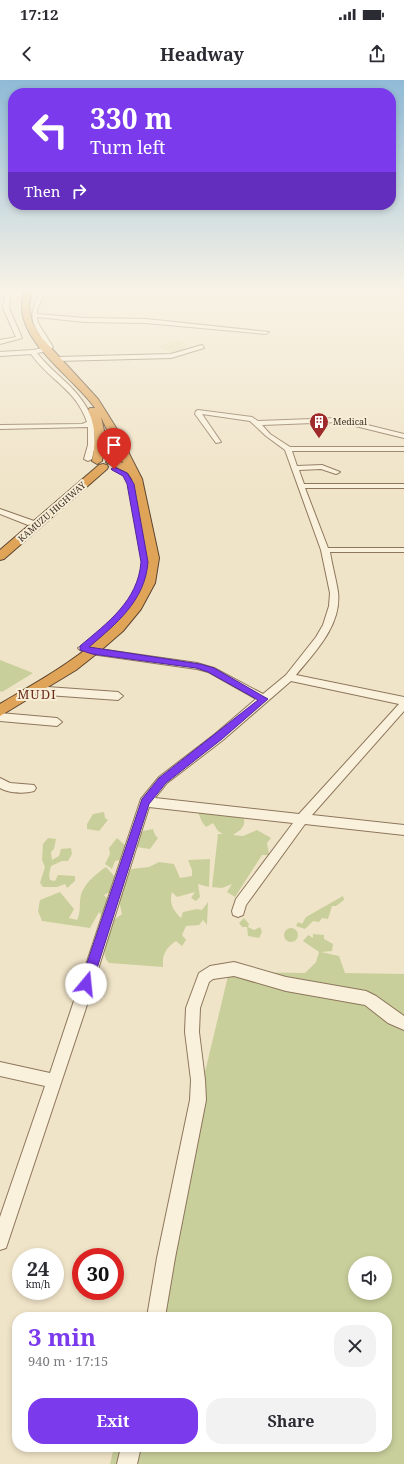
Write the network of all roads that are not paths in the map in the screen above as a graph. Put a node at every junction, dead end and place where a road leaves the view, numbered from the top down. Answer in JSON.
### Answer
{"nodes":[{"id":1,"x":44,"y":355,"type":"edge"},
{"id":2,"x":48,"y":355,"type":"edge"},
{"id":3,"x":176,"y":355,"type":"edge"},
{"id":4,"x":57,"y":359,"type":"junction"},
{"id":5,"x":102,"y":422,"type":"junction"},
{"id":6,"x":257,"y":423,"type":"junction"},
{"id":7,"x":0,"y":428,"type":"edge"},
{"id":8,"x":404,"y":436,"type":"edge"},
{"id":9,"x":218,"y":442,"type":"dead end"},
{"id":10,"x":321,"y":448,"type":"junction"},
{"id":11,"x":288,"y":449,"type":"junction"},
{"id":12,"x":404,"y":449,"type":"edge"},
{"id":13,"x":102,"y":463,"type":"junction"},
{"id":14,"x":294,"y":468,"type":"junction"},
{"id":15,"x":328,"y":468,"type":"junction"},
{"id":16,"x":132,"y":471,"type":"junction"},
{"id":17,"x":336,"y":472,"type":"dead end"},
{"id":18,"x":302,"y":486,"type":"junction"},
{"id":19,"x":404,"y":486,"type":"edge"},
{"id":20,"x":0,"y":511,"type":"edge"},
{"id":21,"x":31,"y":523,"type":"junction"},
{"id":22,"x":0,"y":548,"type":"edge"},
{"id":23,"x":325,"y":550,"type":"junction"},
{"id":24,"x":404,"y":550,"type":"edge"},
{"id":25,"x":0,"y":556,"type":"edge"},
{"id":26,"x":87,"y":650,"type":"junction"},
{"id":27,"x":289,"y":677,"type":"junction"},
{"id":28,"x":33,"y":690,"type":"junction"},
{"id":29,"x":118,"y":696,"type":"dead end"},
{"id":30,"x":264,"y":699,"type":"junction"},
{"id":31,"x":404,"y":703,"type":"edge"},
{"id":32,"x":0,"y":704,"type":"edge"},
{"id":33,"x":0,"y":711,"type":"edge"},
{"id":34,"x":0,"y":717,"type":"edge"},
{"id":35,"x":57,"y":722,"type":"dead end"},
{"id":36,"x":0,"y":782,"type":"edge"},
{"id":37,"x":30,"y":788,"type":"dead end"},
{"id":38,"x":145,"y":802,"type":"junction"},
{"id":39,"x":302,"y":819,"type":"junction"},
{"id":40,"x":404,"y":830,"type":"edge"},
{"id":41,"x":238,"y":911,"type":"dead end"},
{"id":42,"x":404,"y":1024,"type":"edge"},
{"id":43,"x":0,"y":1069,"type":"edge"},
{"id":44,"x":54,"y":1081,"type":"junction"},
{"id":45,"x":0,"y":1242,"type":"edge"},
{"id":46,"x":157,"y":1312,"type":"edge"},
{"id":47,"x":130,"y":1452,"type":"edge"},
{"id":48,"x":127,"y":1464,"type":"edge"}],
"edges":[{"from":1,"to":5,"type":"highway"},
{"from":2,"to":4,"type":"highway"},
{"from":3,"to":4,"type":"street"},
{"from":4,"to":5,"type":"highway"},
{"from":5,"to":7,"type":"street"},
{"from":5,"to":13,"type":"highway"},
{"from":5,"to":13,"type":"street"},
{"from":5,"to":16,"type":"highway"},
{"from":6,"to":8,"type":"street"},
{"from":6,"to":9,"type":"street"},
{"from":6,"to":11,"type":"street"},
{"from":10,"to":11,"type":"street"},
{"from":10,"to":12,"type":"street"},
{"from":10,"to":15,"type":"street"},
{"from":11,"to":14,"type":"street"},
{"from":13,"to":16,"type":"highway"},
{"from":13,"to":21,"type":"highway","name":"KAMUZU HIGHWAY"},
{"from":13,"to":25,"type":"highway","name":"KAMUZU HIGHWAY"},
{"from":13,"to":26,"type":"highway"},
{"from":14,"to":15,"type":"street"},
{"from":14,"to":18,"type":"street"},
{"from":15,"to":17,"type":"street"},
{"from":16,"to":26,"type":"highway"},
{"from":18,"to":19,"type":"street"},
{"from":18,"to":23,"type":"street"},
{"from":20,"to":21,"type":"street"},
{"from":21,"to":22,"type":"highway","name":"KAMUZU HIGHWAY"},
{"from":23,"to":24,"type":"street"},
{"from":23,"to":27,"type":"street"},
{"from":26,"to":28,"type":"highway"},
{"from":26,"to":30,"type":"street"},
{"from":26,"to":32,"type":"highway"},
{"from":27,"to":30,"type":"street"},
{"from":27,"to":31,"type":"street"},
{"from":28,"to":29,"type":"street"},
{"from":28,"to":33,"type":"highway"},
{"from":30,"to":38,"type":"street"},
{"from":31,"to":39,"type":"street"},
{"from":34,"to":35,"type":"street"},
{"from":36,"to":37,"type":"street"},
{"from":38,"to":39,"type":"street"},
{"from":38,"to":44,"type":"street"},
{"from":39,"to":40,"type":"street"},
{"from":39,"to":41,"type":"street"},
{"from":42,"to":46,"type":"street"},
{"from":43,"to":44,"type":"street"},
{"from":44,"to":45,"type":"street"},
{"from":47,"to":48,"type":"street"}]}
